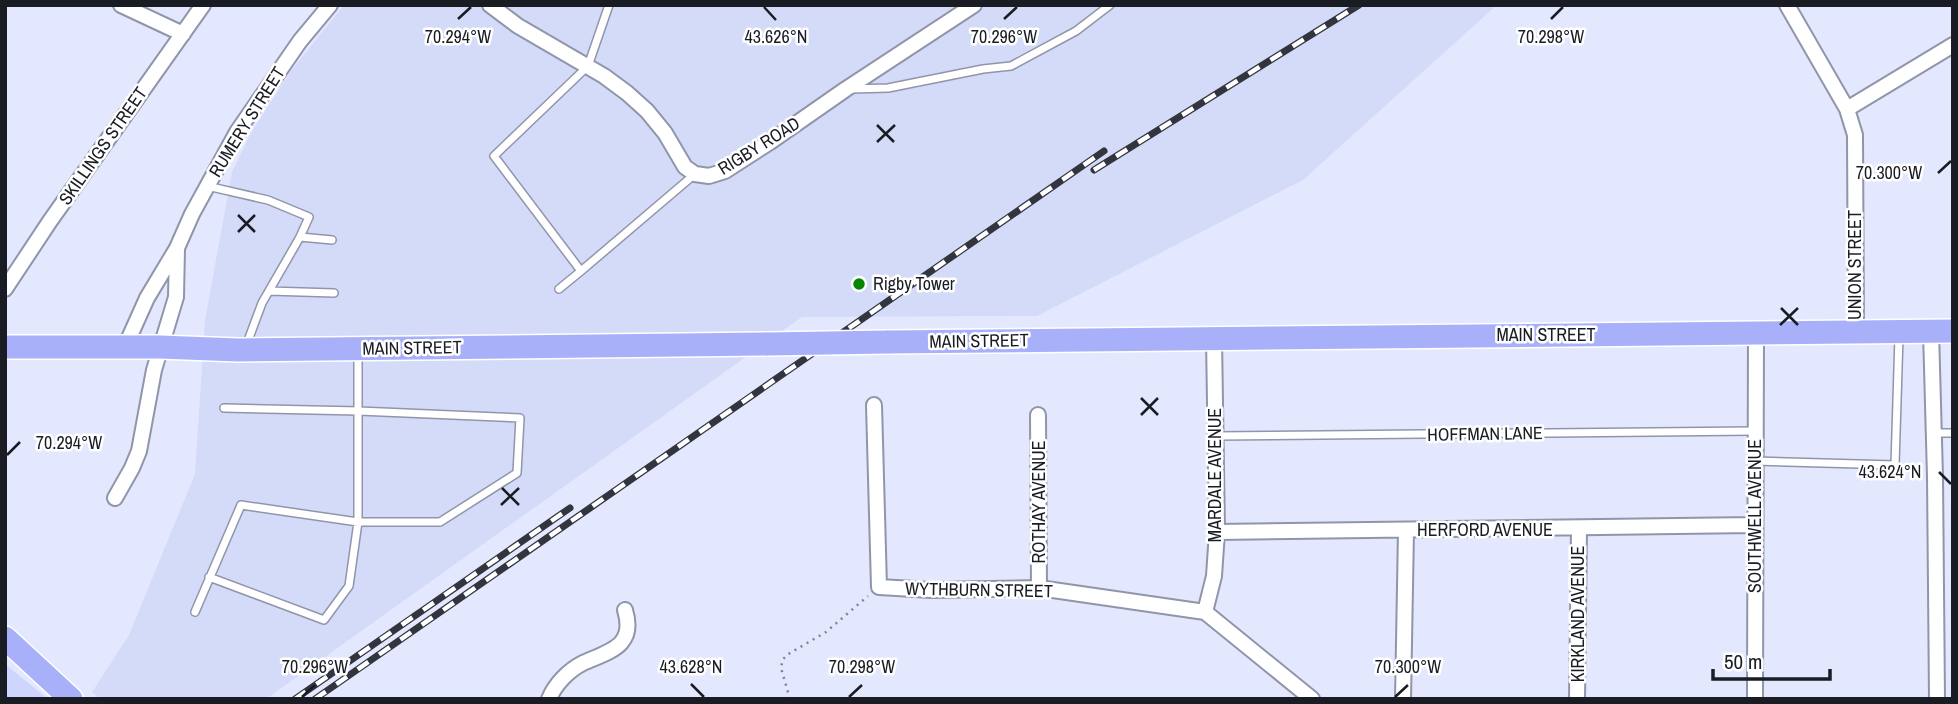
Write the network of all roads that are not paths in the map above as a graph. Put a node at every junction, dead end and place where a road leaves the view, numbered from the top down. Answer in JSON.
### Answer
{"nodes":[{"id":1,"x":121,"y":5,"type":"edge"},
{"id":2,"x":204,"y":5,"type":"edge"},
{"id":3,"x":330,"y":5,"type":"edge"},
{"id":4,"x":490,"y":5,"type":"edge"},
{"id":5,"x":609,"y":5,"type":"edge"},
{"id":6,"x":974,"y":5,"type":"edge"},
{"id":7,"x":1110,"y":5,"type":"edge"},
{"id":8,"x":1787,"y":5,"type":"edge"},
{"id":9,"x":183,"y":34,"type":"junction"},
{"id":10,"x":1953,"y":45,"type":"edge"},
{"id":11,"x":588,"y":66,"type":"junction"},
{"id":12,"x":846,"y":89,"type":"junction"},
{"id":13,"x":1847,"y":108,"type":"junction"},
{"id":14,"x":695,"y":174,"type":"junction"},
{"id":15,"x":207,"y":186,"type":"junction"},
{"id":16,"x":300,"y":237,"type":"junction"},
{"id":17,"x":332,"y":240,"type":"dead end"},
{"id":18,"x":177,"y":248,"type":"junction"},
{"id":19,"x":581,"y":271,"type":"junction"},
{"id":20,"x":6,"y":285,"type":"edge"},
{"id":21,"x":559,"y":289,"type":"dead end"},
{"id":22,"x":269,"y":291,"type":"junction"},
{"id":23,"x":334,"y":293,"type":"dead end"},
{"id":24,"x":1899,"y":331,"type":"junction"},
{"id":25,"x":1942,"y":331,"type":"edge"},
{"id":26,"x":1856,"y":332,"type":"junction"},
{"id":27,"x":1756,"y":333,"type":"junction"},
{"id":28,"x":1214,"y":338,"type":"junction"},
{"id":29,"x":5,"y":347,"type":"edge"},
{"id":30,"x":125,"y":347,"type":"junction"},
{"id":31,"x":160,"y":347,"type":"junction"},
{"id":32,"x":358,"y":349,"type":"junction"},
{"id":33,"x":245,"y":350,"type":"junction"},
{"id":34,"x":874,"y":405,"type":"dead end"},
{"id":35,"x":224,"y":408,"type":"dead end"},
{"id":36,"x":359,"y":411,"type":"junction"},
{"id":37,"x":1038,"y":415,"type":"dead end"},
{"id":38,"x":1755,"y":431,"type":"junction"},
{"id":39,"x":1934,"y":433,"type":"junction"},
{"id":40,"x":1953,"y":433,"type":"edge"},
{"id":41,"x":1215,"y":436,"type":"junction"},
{"id":42,"x":1754,"y":461,"type":"junction"},
{"id":43,"x":116,"y":498,"type":"dead end"},
{"id":44,"x":358,"y":522,"type":"junction"},
{"id":45,"x":1754,"y":525,"type":"junction"},
{"id":46,"x":1579,"y":529,"type":"junction"},
{"id":47,"x":1406,"y":530,"type":"junction"},
{"id":48,"x":1217,"y":532,"type":"junction"},
{"id":49,"x":209,"y":577,"type":"junction"},
{"id":50,"x":1039,"y":589,"type":"junction"},
{"id":51,"x":625,"y":610,"type":"dead end"},
{"id":52,"x":1205,"y":611,"type":"junction"},
{"id":53,"x":195,"y":612,"type":"dead end"},
{"id":54,"x":5,"y":638,"type":"edge"},
{"id":55,"x":71,"y":699,"type":"edge"},
{"id":56,"x":549,"y":699,"type":"edge"},
{"id":57,"x":1312,"y":699,"type":"edge"},
{"id":58,"x":1403,"y":699,"type":"edge"},
{"id":59,"x":1577,"y":699,"type":"edge"},
{"id":60,"x":1755,"y":699,"type":"edge"},
{"id":61,"x":1937,"y":699,"type":"edge"}],
"edges":[{"from":1,"to":9,"type":"street"},
{"from":2,"to":9,"type":"street","name":"SKILLINGS STREET"},
{"from":3,"to":15,"type":"street","name":"RUMERY STREET"},
{"from":4,"to":11,"type":"street","name":"RIGBY ROAD"},
{"from":5,"to":11,"type":"lane"},
{"from":6,"to":12,"type":"street","name":"RIGBY ROAD"},
{"from":7,"to":12,"type":"lane"},
{"from":8,"to":13,"type":"street","name":"UNION STREET"},
{"from":9,"to":20,"type":"street","name":"SKILLINGS STREET"},
{"from":10,"to":13,"type":"street"},
{"from":11,"to":14,"type":"street","name":"RIGBY ROAD"},
{"from":11,"to":19,"type":"lane"},
{"from":12,"to":14,"type":"street","name":"RIGBY ROAD"},
{"from":13,"to":26,"type":"street","name":"UNION STREET"},
{"from":14,"to":19,"type":"lane"},
{"from":15,"to":16,"type":"lane"},
{"from":15,"to":18,"type":"street","name":"RUMERY STREET"},
{"from":16,"to":17,"type":"lane"},
{"from":16,"to":22,"type":"lane"},
{"from":18,"to":30,"type":"street","name":"RUMERY STREET"},
{"from":18,"to":31,"type":"street","name":"RUMERY STREET"},
{"from":19,"to":21,"type":"lane"},
{"from":22,"to":23,"type":"lane"},
{"from":22,"to":33,"type":"lane"},
{"from":24,"to":25,"type":"main road","name":"MAIN STREET"},
{"from":24,"to":26,"type":"main road","name":"MAIN STREET"},
{"from":24,"to":42,"type":"lane"},
{"from":25,"to":39,"type":"street"},
{"from":26,"to":27,"type":"main road","name":"MAIN STREET"},
{"from":27,"to":28,"type":"main road","name":"MAIN STREET"},
{"from":27,"to":38,"type":"street","name":"SOUTHWELL AVENUE"},
{"from":28,"to":32,"type":"main road","name":"MAIN STREET","bridge":true},
{"from":28,"to":41,"type":"street","name":"MARDALE AVENUE"},
{"from":29,"to":30,"type":"main road","name":"MAIN STREET"},
{"from":30,"to":31,"type":"main road","name":"MAIN STREET"},
{"from":31,"to":33,"type":"main road","name":"MAIN STREET"},
{"from":31,"to":43,"type":"street","name":"RUMERY STREET"},
{"from":32,"to":33,"type":"main road","name":"MAIN STREET"},
{"from":32,"to":36,"type":"lane"},
{"from":34,"to":50,"type":"street","name":"WYTHBURN STREET"},
{"from":35,"to":36,"type":"lane"},
{"from":36,"to":44,"type":"lane"},
{"from":36,"to":44,"type":"lane"},
{"from":37,"to":50,"type":"street","name":"ROTHAY AVENUE"},
{"from":38,"to":41,"type":"lane","name":"HOFFMAN LANE"},
{"from":38,"to":42,"type":"street","name":"SOUTHWELL AVENUE"},
{"from":39,"to":40,"type":"lane"},
{"from":39,"to":61,"type":"street"},
{"from":41,"to":48,"type":"street","name":"MARDALE AVENUE"},
{"from":42,"to":45,"type":"street","name":"SOUTHWELL AVENUE"},
{"from":44,"to":49,"type":"lane"},
{"from":44,"to":49,"type":"lane"},
{"from":45,"to":46,"type":"street","name":"HERFORD AVENUE"},
{"from":45,"to":60,"type":"street","name":"SOUTHWELL AVENUE"},
{"from":46,"to":47,"type":"street","name":"HERFORD AVENUE"},
{"from":46,"to":59,"type":"street","name":"KIRKLAND AVENUE"},
{"from":47,"to":48,"type":"street","name":"HERFORD AVENUE"},
{"from":47,"to":58,"type":"street"},
{"from":48,"to":52,"type":"street","name":"MARDALE AVENUE"},
{"from":49,"to":53,"type":"lane"},
{"from":50,"to":52,"type":"street","name":"WYTHBURN STREET"},
{"from":51,"to":56,"type":"street"},
{"from":52,"to":57,"type":"street"},
{"from":54,"to":55,"type":"main road"}]}
